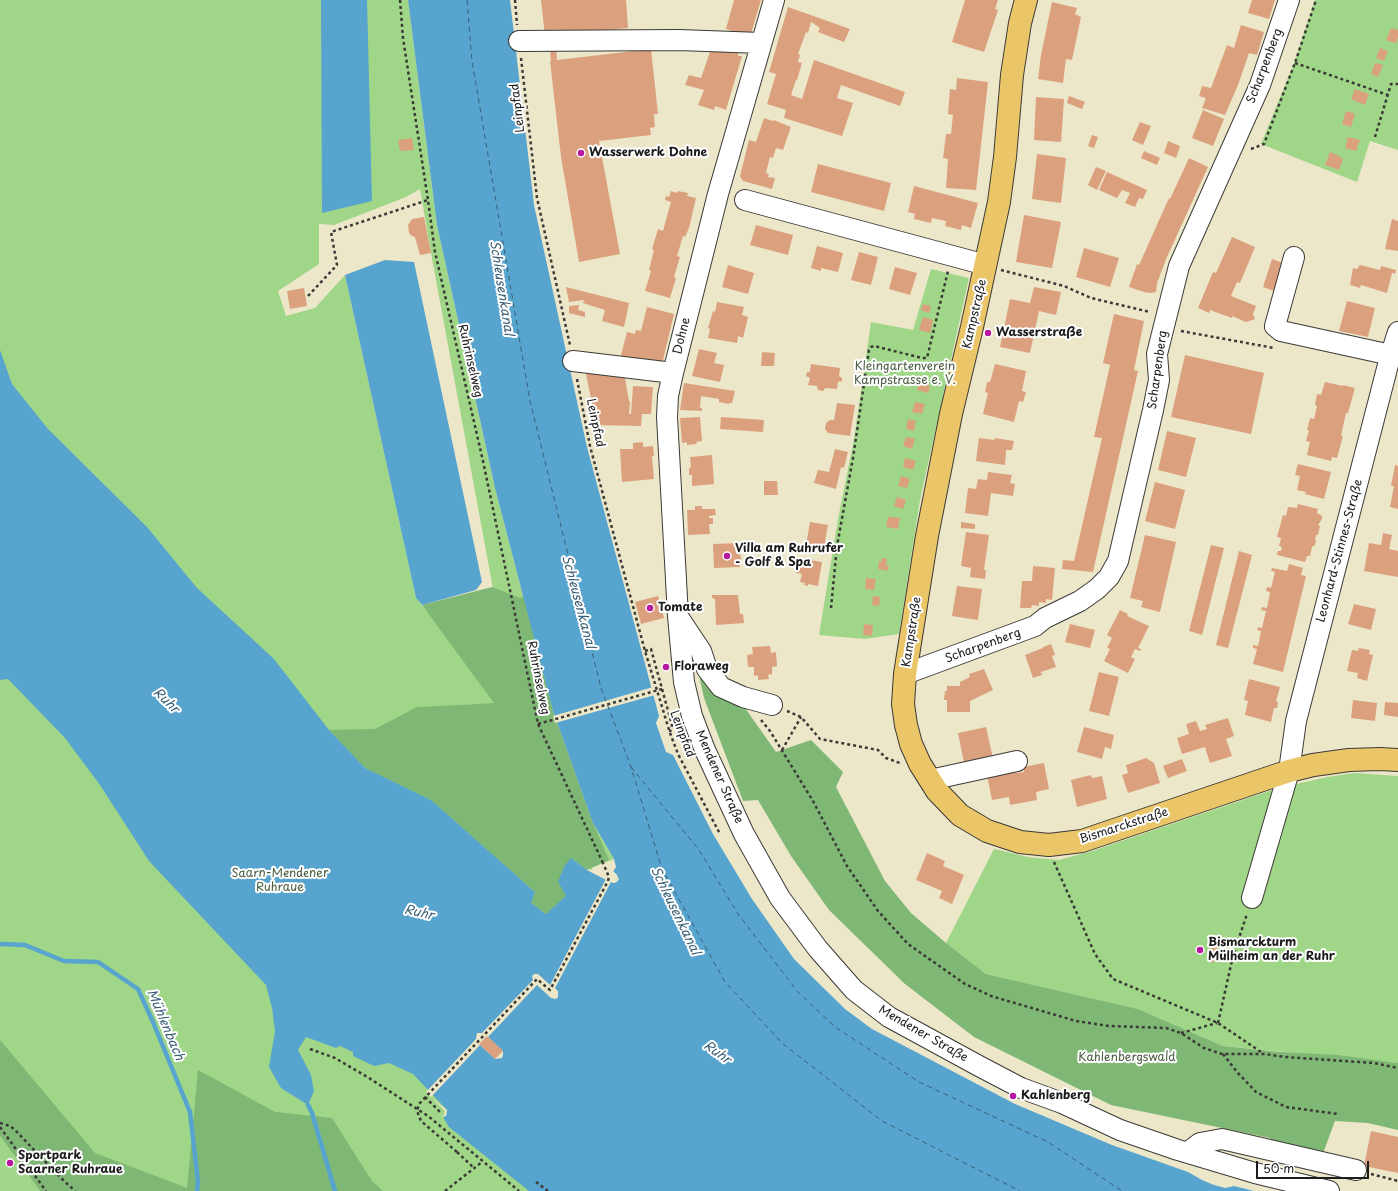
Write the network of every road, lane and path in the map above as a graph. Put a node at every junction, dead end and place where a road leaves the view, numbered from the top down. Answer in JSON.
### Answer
{"nodes":[{"id":1,"x":400,"y":0,"type":"edge"},
{"id":2,"x":515,"y":0,"type":"edge"},
{"id":3,"x":774,"y":0,"type":"edge"},
{"id":4,"x":1026,"y":0,"type":"edge"},
{"id":5,"x":1289,"y":0,"type":"edge"},
{"id":6,"x":1316,"y":0,"type":"edge"},
{"id":7,"x":519,"y":41,"type":"junction"},
{"id":8,"x":761,"y":43,"type":"junction"},
{"id":9,"x":1295,"y":63,"type":"junction"},
{"id":10,"x":1398,"y":84,"type":"edge"},
{"id":11,"x":1388,"y":95,"type":"junction"},
{"id":12,"x":1375,"y":137,"type":"dead end"},
{"id":13,"x":1264,"y":144,"type":"dead end"},
{"id":14,"x":428,"y":200,"type":"junction"},
{"id":15,"x":745,"y":200,"type":"dead end"},
{"id":16,"x":951,"y":255,"type":"junction"},
{"id":17,"x":1294,"y":257,"type":"dead end"},
{"id":18,"x":986,"y":265,"type":"junction"},
{"id":19,"x":1015,"y":273,"type":"dead end"},
{"id":20,"x":308,"y":296,"type":"dead end"},
{"id":21,"x":1134,"y":308,"type":"dead end"},
{"id":22,"x":1398,"y":332,"type":"edge"},
{"id":23,"x":1391,"y":355,"type":"junction"},
{"id":24,"x":573,"y":361,"type":"junction"},
{"id":25,"x":673,"y":373,"type":"junction"},
{"id":26,"x":831,"y":608,"type":"dead end"},
{"id":27,"x":678,"y":616,"type":"junction"},
{"id":28,"x":645,"y":651,"type":"junction"},
{"id":29,"x":905,"y":674,"type":"junction"},
{"id":30,"x":684,"y":682,"type":"joint"},
{"id":31,"x":662,"y":689,"type":"junction"},
{"id":32,"x":743,"y":697,"type":"junction"},
{"id":33,"x":772,"y":705,"type":"joint"},
{"id":34,"x":801,"y":717,"type":"junction"},
{"id":35,"x":538,"y":724,"type":"junction"},
{"id":36,"x":670,"y":733,"type":"junction"},
{"id":37,"x":782,"y":750,"type":"junction"},
{"id":38,"x":1398,"y":760,"type":"edge"},
{"id":39,"x":1017,"y":761,"type":"dead end"},
{"id":40,"x":904,"y":764,"type":"dead end"},
{"id":41,"x":1289,"y":771,"type":"junction"},
{"id":42,"x":930,"y":780,"type":"junction"},
{"id":43,"x":720,"y":834,"type":"dead end"},
{"id":44,"x":1049,"y":845,"type":"junction"},
{"id":45,"x":1252,"y":898,"type":"joint"},
{"id":46,"x":1218,"y":1022,"type":"junction"},
{"id":47,"x":1180,"y":1033,"type":"junction"},
{"id":48,"x":310,"y":1049,"type":"dead end"},
{"id":49,"x":1222,"y":1054,"type":"junction"},
{"id":50,"x":1265,"y":1054,"type":"junction"},
{"id":51,"x":1398,"y":1068,"type":"edge"},
{"id":52,"x":425,"y":1097,"type":"junction"},
{"id":53,"x":441,"y":1113,"type":"dead end"},
{"id":54,"x":1338,"y":1114,"type":"dead end"},
{"id":55,"x":0,"y":1123,"type":"edge"},
{"id":56,"x":0,"y":1127,"type":"edge"},
{"id":57,"x":1188,"y":1152,"type":"junction"},
{"id":58,"x":482,"y":1162,"type":"junction"},
{"id":59,"x":474,"y":1168,"type":"junction"},
{"id":60,"x":1356,"y":1170,"type":"joint"},
{"id":61,"x":1398,"y":1181,"type":"edge"},
{"id":62,"x":536,"y":1182,"type":"dead end"},
{"id":63,"x":46,"y":1191,"type":"edge"},
{"id":64,"x":75,"y":1191,"type":"edge"},
{"id":65,"x":444,"y":1191,"type":"edge"},
{"id":66,"x":519,"y":1191,"type":"edge"},
{"id":67,"x":547,"y":1191,"type":"edge"},
{"id":68,"x":1329,"y":1191,"type":"edge"}],
"edges":[{"from":1,"to":14,"type":"path","name":"Ruhrinselweg"},
{"from":2,"to":7,"type":"path","name":"Leinpfad"},
{"from":3,"to":8,"type":"street","name":"Dohne"},
{"from":4,"to":18,"type":"main road","name":"Kampstraße"},
{"from":5,"to":29,"type":"street","name":"Scharpenberg"},
{"from":6,"to":9,"type":"path"},
{"from":7,"to":8,"type":"street"},
{"from":7,"to":24,"type":"path","name":"Leinpfad"},
{"from":8,"to":25,"type":"street","name":"Dohne"},
{"from":9,"to":11,"type":"path"},
{"from":9,"to":13,"type":"path"},
{"from":10,"to":11,"type":"path"},
{"from":11,"to":12,"type":"path"},
{"from":14,"to":20,"type":"path"},
{"from":14,"to":35,"type":"path","name":"Ruhrinselweg"},
{"from":15,"to":16,"type":"street"},
{"from":16,"to":18,"type":"street"},
{"from":16,"to":26,"type":"path"},
{"from":17,"to":23,"type":"street"},
{"from":18,"to":29,"type":"main road","name":"Kampstraße"},
{"from":19,"to":21,"type":"path"},
{"from":22,"to":23,"type":"street","name":"Leonhard-Stinnes-Straße"},
{"from":23,"to":41,"type":"street","name":"Leonhard-Stinnes-Straße"},
{"from":24,"to":25,"type":"street"},
{"from":24,"to":28,"type":"path","name":"Leinpfad"},
{"from":25,"to":27,"type":"street","name":"Dohne"},
{"from":27,"to":30,"type":"street","name":"Dohne"},
{"from":27,"to":32,"type":"street"},
{"from":28,"to":31,"type":"path"},
{"from":28,"to":36,"type":"path","name":"Leinpfad"},
{"from":29,"to":42,"type":"main road","name":"Bismarckstraße"},
{"from":30,"to":57,"type":"street","name":"Mendener Straße"},
{"from":31,"to":35,"type":"path","bridge":true},
{"from":31,"to":36,"type":"path"},
{"from":32,"to":33,"type":"street"},
{"from":32,"to":37,"type":"path"},
{"from":33,"to":34,"type":"path"},
{"from":34,"to":37,"type":"path"},
{"from":34,"to":40,"type":"path"},
{"from":35,"to":52,"type":"path","name":"Ruhrinselweg","bridge":true},
{"from":36,"to":43,"type":"path","name":"Leinpfad"},
{"from":37,"to":47,"type":"path"},
{"from":38,"to":41,"type":"main road","name":"Bismarckstraße"},
{"from":39,"to":42,"type":"street"},
{"from":41,"to":44,"type":"main road","name":"Bismarckstraße"},
{"from":41,"to":45,"type":"street","name":"Leonhard-Stinnes-Straße"},
{"from":42,"to":44,"type":"main road","name":"Bismarckstraße"},
{"from":44,"to":46,"type":"path"},
{"from":45,"to":46,"type":"path"},
{"from":46,"to":47,"type":"path"},
{"from":46,"to":50,"type":"path"},
{"from":47,"to":49,"type":"path"},
{"from":48,"to":58,"type":"path"},
{"from":49,"to":50,"type":"path"},
{"from":49,"to":54,"type":"path"},
{"from":50,"to":51,"type":"path"},
{"from":52,"to":53,"type":"path"},
{"from":52,"to":59,"type":"path","bridge":true},
{"from":55,"to":64,"type":"path"},
{"from":56,"to":63,"type":"path"},
{"from":57,"to":60,"type":"street"},
{"from":57,"to":68,"type":"street","name":"Mendener Straße"},
{"from":58,"to":59,"type":"path"},
{"from":58,"to":66,"type":"path"},
{"from":59,"to":65,"type":"path"},
{"from":60,"to":61,"type":"path"},
{"from":62,"to":67,"type":"path"}]}
